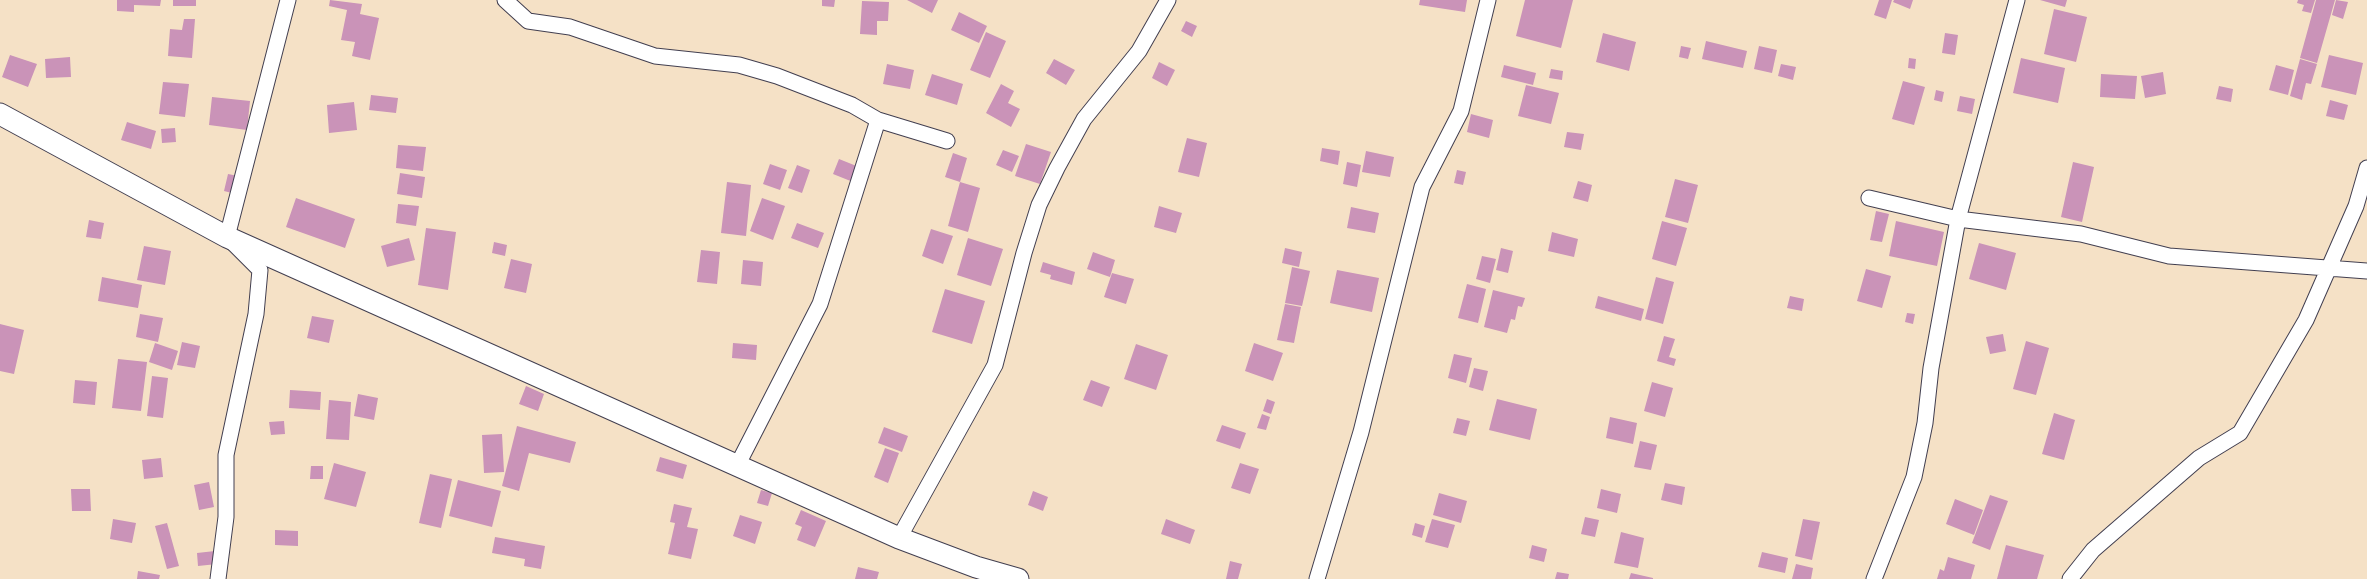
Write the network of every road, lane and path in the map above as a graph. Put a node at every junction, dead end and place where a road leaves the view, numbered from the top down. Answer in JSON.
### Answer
{"nodes":[{"id":1,"x":288,"y":0,"type":"edge"},
{"id":2,"x":505,"y":0,"type":"edge"},
{"id":3,"x":1168,"y":0,"type":"edge"},
{"id":4,"x":1488,"y":0,"type":"edge"},
{"id":5,"x":2017,"y":0,"type":"edge"},
{"id":6,"x":0,"y":114,"type":"edge"},
{"id":7,"x":878,"y":120,"type":"junction"},
{"id":8,"x":947,"y":141,"type":"dead end"},
{"id":9,"x":2367,"y":168,"type":"edge"},
{"id":10,"x":1869,"y":198,"type":"dead end"},
{"id":11,"x":1958,"y":219,"type":"junction"},
{"id":12,"x":227,"y":236,"type":"junction"},
{"id":13,"x":2328,"y":269,"type":"junction"},
{"id":14,"x":2367,"y":271,"type":"edge"},
{"id":15,"x":738,"y":464,"type":"junction"},
{"id":16,"x":899,"y":538,"type":"junction"},
{"id":17,"x":218,"y":579,"type":"edge"},
{"id":18,"x":1018,"y":579,"type":"edge"},
{"id":19,"x":1317,"y":579,"type":"edge"},
{"id":20,"x":1874,"y":579,"type":"edge"},
{"id":21,"x":2070,"y":579,"type":"edge"}],
"edges":[{"from":1,"to":12,"type":"street"},
{"from":2,"to":7,"type":"street"},
{"from":3,"to":16,"type":"street"},
{"from":4,"to":19,"type":"street"},
{"from":5,"to":11,"type":"street"},
{"from":6,"to":12,"type":"street"},
{"from":7,"to":8,"type":"street"},
{"from":7,"to":15,"type":"street"},
{"from":9,"to":13,"type":"street"},
{"from":10,"to":11,"type":"street"},
{"from":11,"to":13,"type":"street"},
{"from":11,"to":20,"type":"street"},
{"from":12,"to":15,"type":"street"},
{"from":12,"to":17,"type":"street"},
{"from":13,"to":14,"type":"street"},
{"from":13,"to":21,"type":"street"},
{"from":15,"to":16,"type":"street"},
{"from":16,"to":18,"type":"street"}]}
